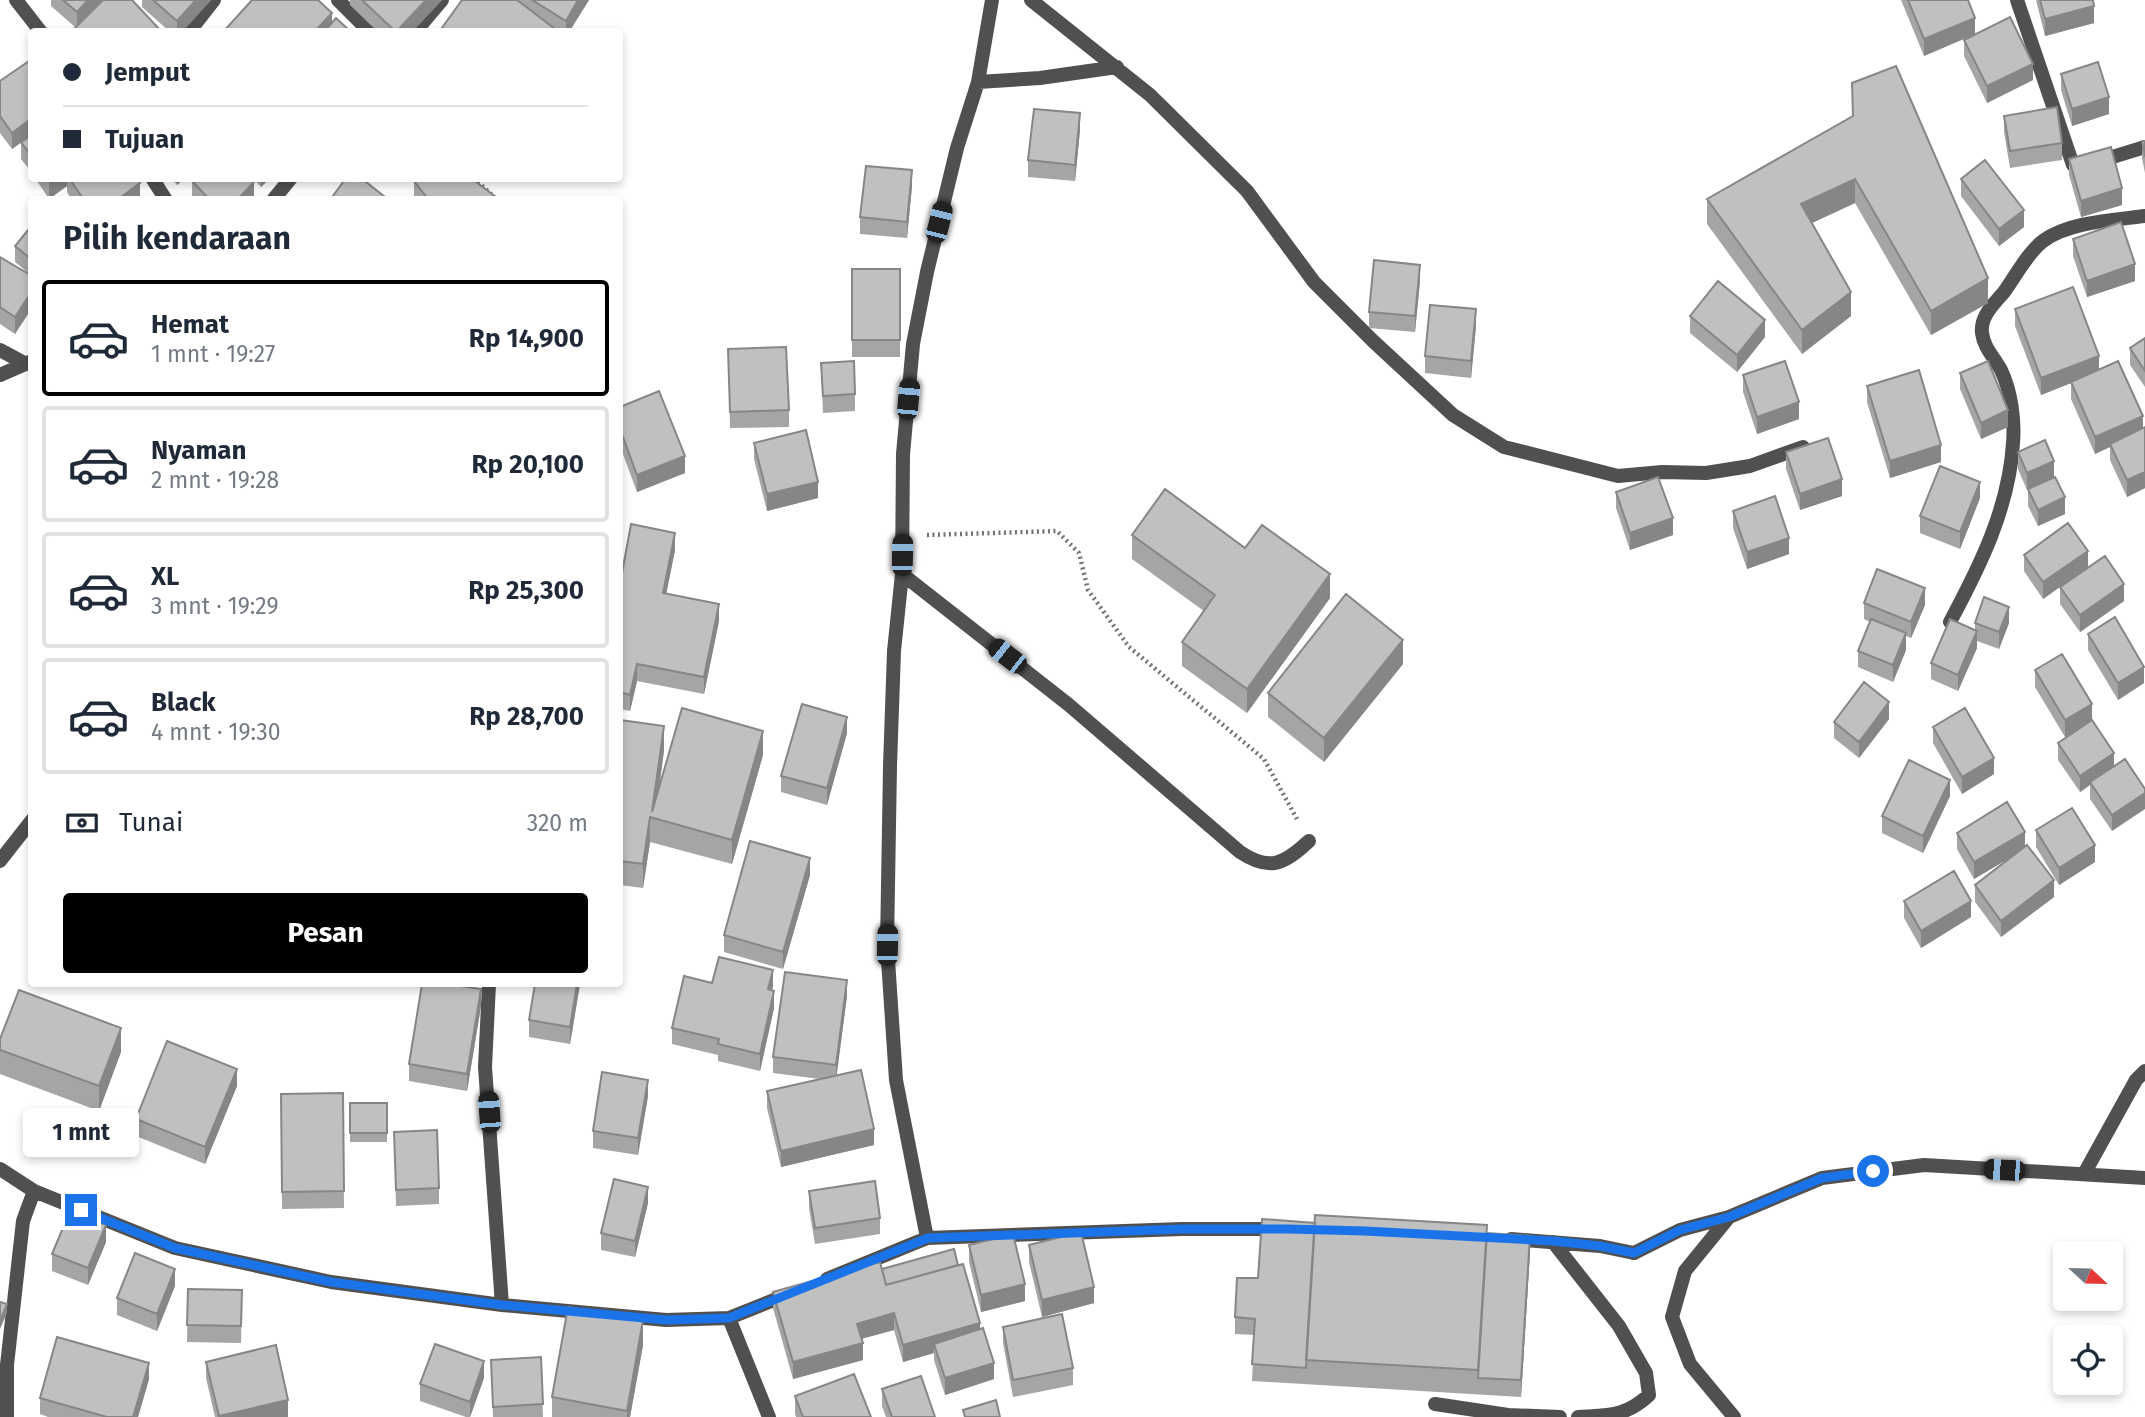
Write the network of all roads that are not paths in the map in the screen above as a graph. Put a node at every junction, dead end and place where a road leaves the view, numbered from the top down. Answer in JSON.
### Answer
{"nodes":[{"id":1,"x":16,"y":0,"type":"edge"},
{"id":2,"x":214,"y":0,"type":"edge"},
{"id":3,"x":338,"y":0,"type":"edge"},
{"id":4,"x":442,"y":0,"type":"edge"},
{"id":5,"x":992,"y":0,"type":"edge"},
{"id":6,"x":1031,"y":0,"type":"edge"},
{"id":7,"x":2017,"y":0,"type":"edge"},
{"id":8,"x":37,"y":28,"type":"edge"},
{"id":9,"x":192,"y":28,"type":"edge"},
{"id":10,"x":366,"y":28,"type":"edge"},
{"id":11,"x":418,"y":28,"type":"edge"},
{"id":12,"x":1117,"y":67,"type":"junction"},
{"id":13,"x":978,"y":82,"type":"junction"},
{"id":14,"x":2145,"y":147,"type":"edge"},
{"id":15,"x":288,"y":182,"type":"edge"},
{"id":16,"x":276,"y":196,"type":"edge"},
{"id":17,"x":2145,"y":216,"type":"edge"},
{"id":18,"x":0,"y":350,"type":"edge"},
{"id":19,"x":28,"y":363,"type":"edge"},
{"id":20,"x":28,"y":363,"type":"edge"},
{"id":21,"x":0,"y":375,"type":"edge"},
{"id":22,"x":1813,"y":443,"type":"edge"},
{"id":23,"x":902,"y":574,"type":"junction"},
{"id":24,"x":1950,"y":622,"type":"edge"},
{"id":25,"x":28,"y":825,"type":"edge"},
{"id":26,"x":1309,"y":841,"type":"road end"},
{"id":27,"x":0,"y":861,"type":"edge"},
{"id":28,"x":489,"y":987,"type":"edge"},
{"id":29,"x":2145,"y":1071,"type":"edge"},
{"id":30,"x":0,"y":1169,"type":"edge"},
{"id":31,"x":2084,"y":1174,"type":"junction"},
{"id":32,"x":2145,"y":1178,"type":"edge"},
{"id":33,"x":34,"y":1191,"type":"junction"},
{"id":34,"x":1729,"y":1217,"type":"junction"},
{"id":35,"x":1300,"y":1229,"type":"edge"},
{"id":36,"x":928,"y":1238,"type":"junction"},
{"id":37,"x":1499,"y":1238,"type":"edge"},
{"id":38,"x":1553,"y":1241,"type":"junction"},
{"id":39,"x":502,"y":1305,"type":"junction"},
{"id":40,"x":729,"y":1318,"type":"junction"},
{"id":41,"x":1435,"y":1404,"type":"dead end"},
{"id":42,"x":7,"y":1417,"type":"edge"},
{"id":43,"x":769,"y":1417,"type":"edge"},
{"id":44,"x":1560,"y":1417,"type":"edge"},
{"id":45,"x":1578,"y":1417,"type":"edge"},
{"id":46,"x":1734,"y":1417,"type":"edge"}],
"edges":[{"from":1,"to":8,"type":"street"},
{"from":2,"to":9,"type":"street"},
{"from":3,"to":10,"type":"street"},
{"from":4,"to":11,"type":"street"},
{"from":5,"to":13,"type":"street"},
{"from":6,"to":12,"type":"street"},
{"from":7,"to":14,"type":"street"},
{"from":12,"to":13,"type":"street"},
{"from":12,"to":22,"type":"street"},
{"from":13,"to":23,"type":"street"},
{"from":15,"to":16,"type":"street"},
{"from":17,"to":24,"type":"street"},
{"from":18,"to":19,"type":"street"},
{"from":20,"to":21,"type":"street"},
{"from":23,"to":26,"type":"street"},
{"from":23,"to":36,"type":"street"},
{"from":25,"to":27,"type":"street"},
{"from":28,"to":39,"type":"street"},
{"from":29,"to":31,"type":"street"},
{"from":30,"to":33,"type":"street"},
{"from":31,"to":32,"type":"street"},
{"from":31,"to":34,"type":"street"},
{"from":33,"to":39,"type":"street"},
{"from":33,"to":42,"type":"street"},
{"from":34,"to":38,"type":"street"},
{"from":34,"to":46,"type":"street"},
{"from":35,"to":36,"type":"street"},
{"from":36,"to":40,"type":"street"},
{"from":37,"to":38,"type":"street"},
{"from":38,"to":45,"type":"street"},
{"from":39,"to":40,"type":"street"},
{"from":40,"to":43,"type":"street"},
{"from":41,"to":44,"type":"street"}]}
